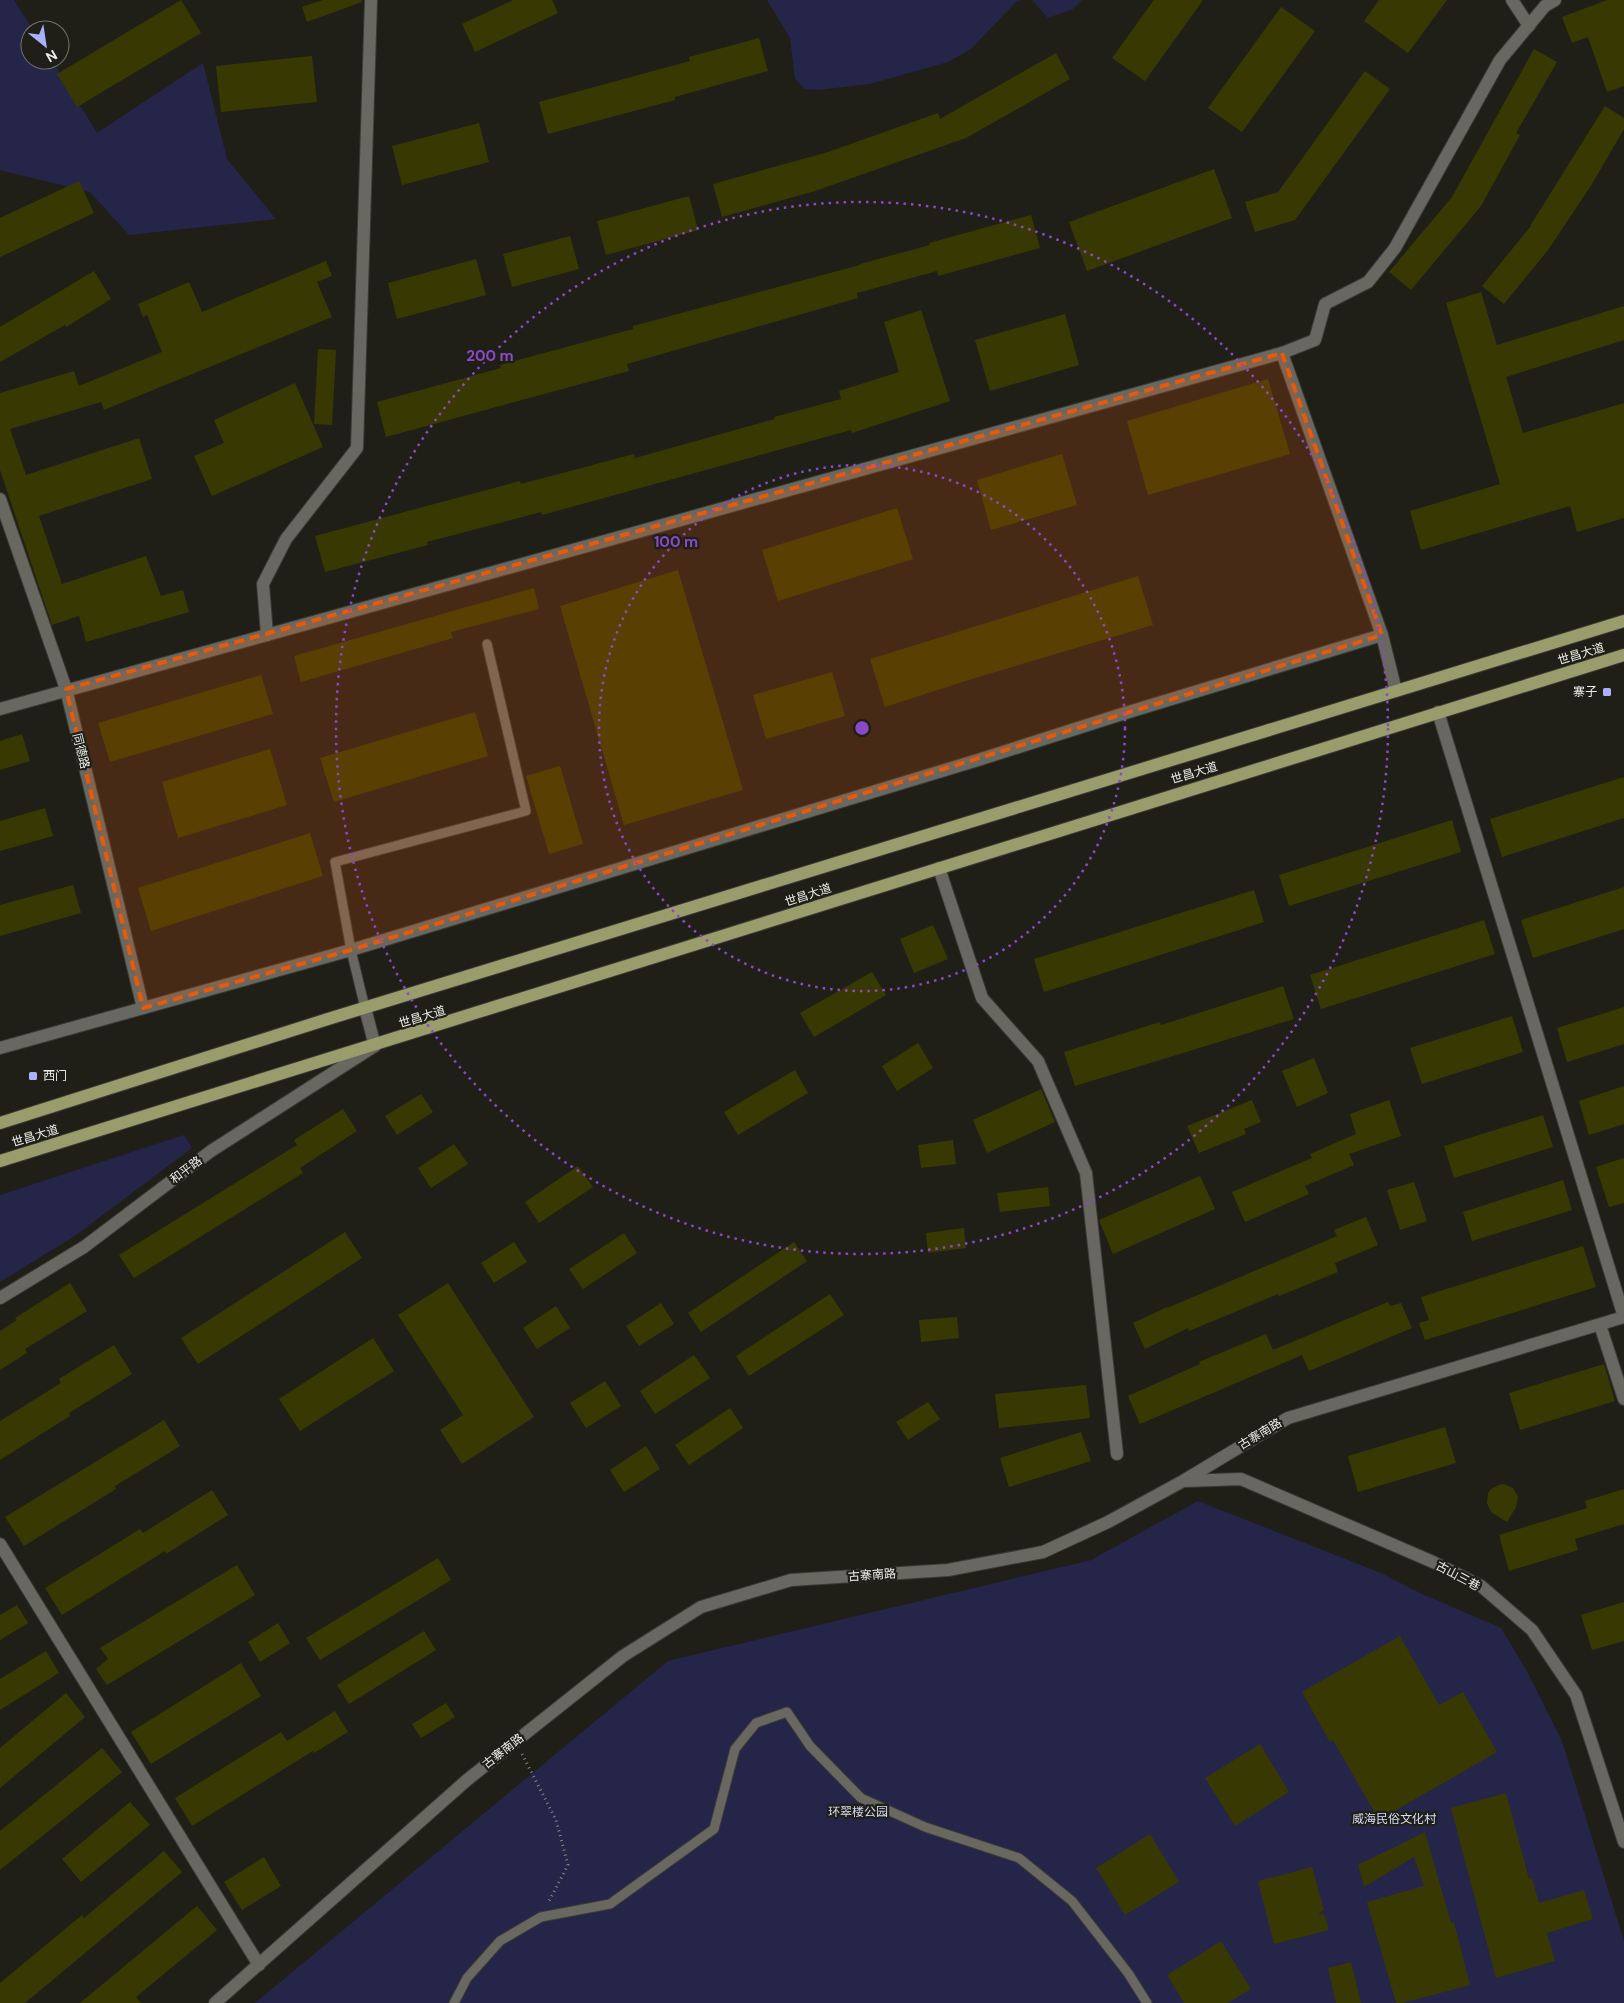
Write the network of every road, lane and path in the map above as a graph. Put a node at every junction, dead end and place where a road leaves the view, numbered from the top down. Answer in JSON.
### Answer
{"nodes":[{"id":1,"x":371,"y":0,"type":"edge"},
{"id":2,"x":1512,"y":0,"type":"edge"},
{"id":3,"x":1555,"y":0,"type":"edge"},
{"id":4,"x":1529,"y":26,"type":"junction"},
{"id":5,"x":1282,"y":354,"type":"junction"},
{"id":6,"x":0,"y":499,"type":"edge"},
{"id":7,"x":1624,"y":621,"type":"edge"},
{"id":8,"x":266,"y":635,"type":"junction"},
{"id":9,"x":1382,"y":635,"type":"junction"},
{"id":10,"x":487,"y":644,"type":"dead end"},
{"id":11,"x":1624,"y":655,"type":"edge"},
{"id":12,"x":66,"y":689,"type":"junction"},
{"id":13,"x":1396,"y":690,"type":"junction"},
{"id":14,"x":0,"y":708,"type":"edge"},
{"id":15,"x":1438,"y":712,"type":"junction"},
{"id":16,"x":939,"y":868,"type":"junction"},
{"id":17,"x":351,"y":950,"type":"junction"},
{"id":18,"x":143,"y":1008,"type":"junction"},
{"id":19,"x":366,"y":1008,"type":"junction"},
{"id":20,"x":375,"y":1046,"type":"junction"},
{"id":21,"x":0,"y":1048,"type":"edge"},
{"id":22,"x":0,"y":1123,"type":"edge"},
{"id":23,"x":0,"y":1160,"type":"edge"},
{"id":24,"x":0,"y":1298,"type":"edge"},
{"id":25,"x":1624,"y":1317,"type":"edge"},
{"id":26,"x":1600,"y":1325,"type":"junction"},
{"id":27,"x":1624,"y":1399,"type":"edge"},
{"id":28,"x":1118,"y":1454,"type":"dead end"},
{"id":29,"x":1183,"y":1481,"type":"junction"},
{"id":30,"x":0,"y":1544,"type":"edge"},
{"id":31,"x":516,"y":1742,"type":"junction"},
{"id":32,"x":1624,"y":1842,"type":"edge"},
{"id":33,"x":541,"y":1917,"type":"junction"},
{"id":34,"x":259,"y":1965,"type":"junction"},
{"id":35,"x":215,"y":2003,"type":"edge"},
{"id":36,"x":454,"y":2003,"type":"edge"},
{"id":37,"x":1147,"y":2003,"type":"edge"}],
"edges":[{"from":1,"to":8,"type":"street"},
{"from":2,"to":4,"type":"street"},
{"from":3,"to":4,"type":"street"},
{"from":4,"to":5,"type":"street"},
{"from":5,"to":8,"type":"street"},
{"from":5,"to":9,"type":"street"},
{"from":6,"to":12,"type":"street","name":"同德路"},
{"from":7,"to":13,"type":"main road","name":"世昌大道"},
{"from":8,"to":12,"type":"street"},
{"from":9,"to":13,"type":"street"},
{"from":9,"to":17,"type":"street"},
{"from":10,"to":17,"type":"lane"},
{"from":11,"to":15,"type":"main road","name":"世昌大道"},
{"from":12,"to":14,"type":"street"},
{"from":12,"to":18,"type":"street","name":"同德路"},
{"from":13,"to":19,"type":"main road","name":"世昌大道"},
{"from":15,"to":16,"type":"main road","name":"世昌大道"},
{"from":15,"to":25,"type":"street"},
{"from":16,"to":20,"type":"main road","name":"世昌大道"},
{"from":16,"to":28,"type":"street"},
{"from":17,"to":18,"type":"street"},
{"from":17,"to":19,"type":"lane"},
{"from":18,"to":21,"type":"street"},
{"from":19,"to":20,"type":"street"},
{"from":19,"to":22,"type":"main road","name":"世昌大道"},
{"from":20,"to":23,"type":"main road","name":"世昌大道"},
{"from":20,"to":24,"type":"street","name":"和平路"},
{"from":25,"to":26,"type":"street","name":"古寨南路"},
{"from":26,"to":27,"type":"street"},
{"from":26,"to":29,"type":"street","name":"古寨南路"},
{"from":29,"to":31,"type":"street","name":"古寨南路"},
{"from":29,"to":32,"type":"street","name":"古山三巷"},
{"from":30,"to":34,"type":"street"},
{"from":31,"to":33,"type":"path"},
{"from":31,"to":34,"type":"street","name":"古寨南路"},
{"from":33,"to":36,"type":"lane"},
{"from":33,"to":37,"type":"lane"},
{"from":34,"to":35,"type":"street","name":"古寨南路"}]}
